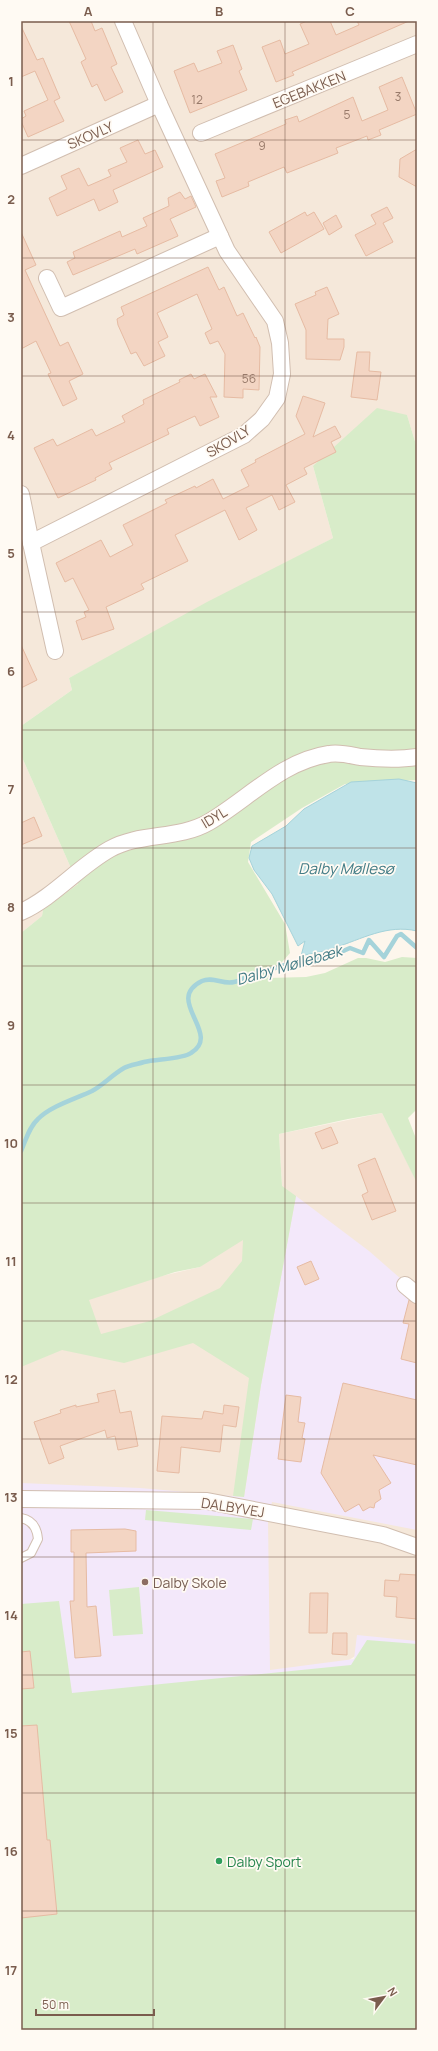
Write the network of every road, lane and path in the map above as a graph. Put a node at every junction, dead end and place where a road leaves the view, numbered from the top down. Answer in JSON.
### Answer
{"nodes":[{"id":1,"x":123,"y":21,"type":"edge"},
{"id":2,"x":417,"y":44,"type":"edge"},
{"id":3,"x":159,"y":104,"type":"junction"},
{"id":4,"x":201,"y":133,"type":"dead end"},
{"id":5,"x":21,"y":166,"type":"edge"},
{"id":6,"x":220,"y":236,"type":"junction"},
{"id":7,"x":47,"y":278,"type":"dead end"},
{"id":8,"x":21,"y":494,"type":"edge"},
{"id":9,"x":31,"y":543,"type":"junction"},
{"id":10,"x":55,"y":651,"type":"dead end"},
{"id":11,"x":417,"y":757,"type":"edge"},
{"id":12,"x":21,"y":912,"type":"edge"},
{"id":13,"x":405,"y":1284,"type":"dead end"},
{"id":14,"x":417,"y":1295,"type":"edge"},
{"id":15,"x":21,"y":1499,"type":"edge"},
{"id":16,"x":21,"y":1518,"type":"edge"},
{"id":17,"x":417,"y":1546,"type":"edge"},
{"id":18,"x":21,"y":1558,"type":"edge"}],
"edges":[{"from":1,"to":3,"type":"street","name":"SKOVLY"},
{"from":2,"to":4,"type":"street","name":"EGEBAKKEN"},
{"from":3,"to":5,"type":"street","name":"SKOVLY"},
{"from":3,"to":6,"type":"street","name":"SKOVLY"},
{"from":6,"to":7,"type":"street"},
{"from":6,"to":9,"type":"street","name":"SKOVLY"},
{"from":8,"to":9,"type":"street"},
{"from":9,"to":10,"type":"street"},
{"from":11,"to":12,"type":"street","name":"IDYL"},
{"from":13,"to":14,"type":"street"},
{"from":15,"to":17,"type":"street","name":"DALBYVEJ"},
{"from":16,"to":18,"type":"lane"}]}
